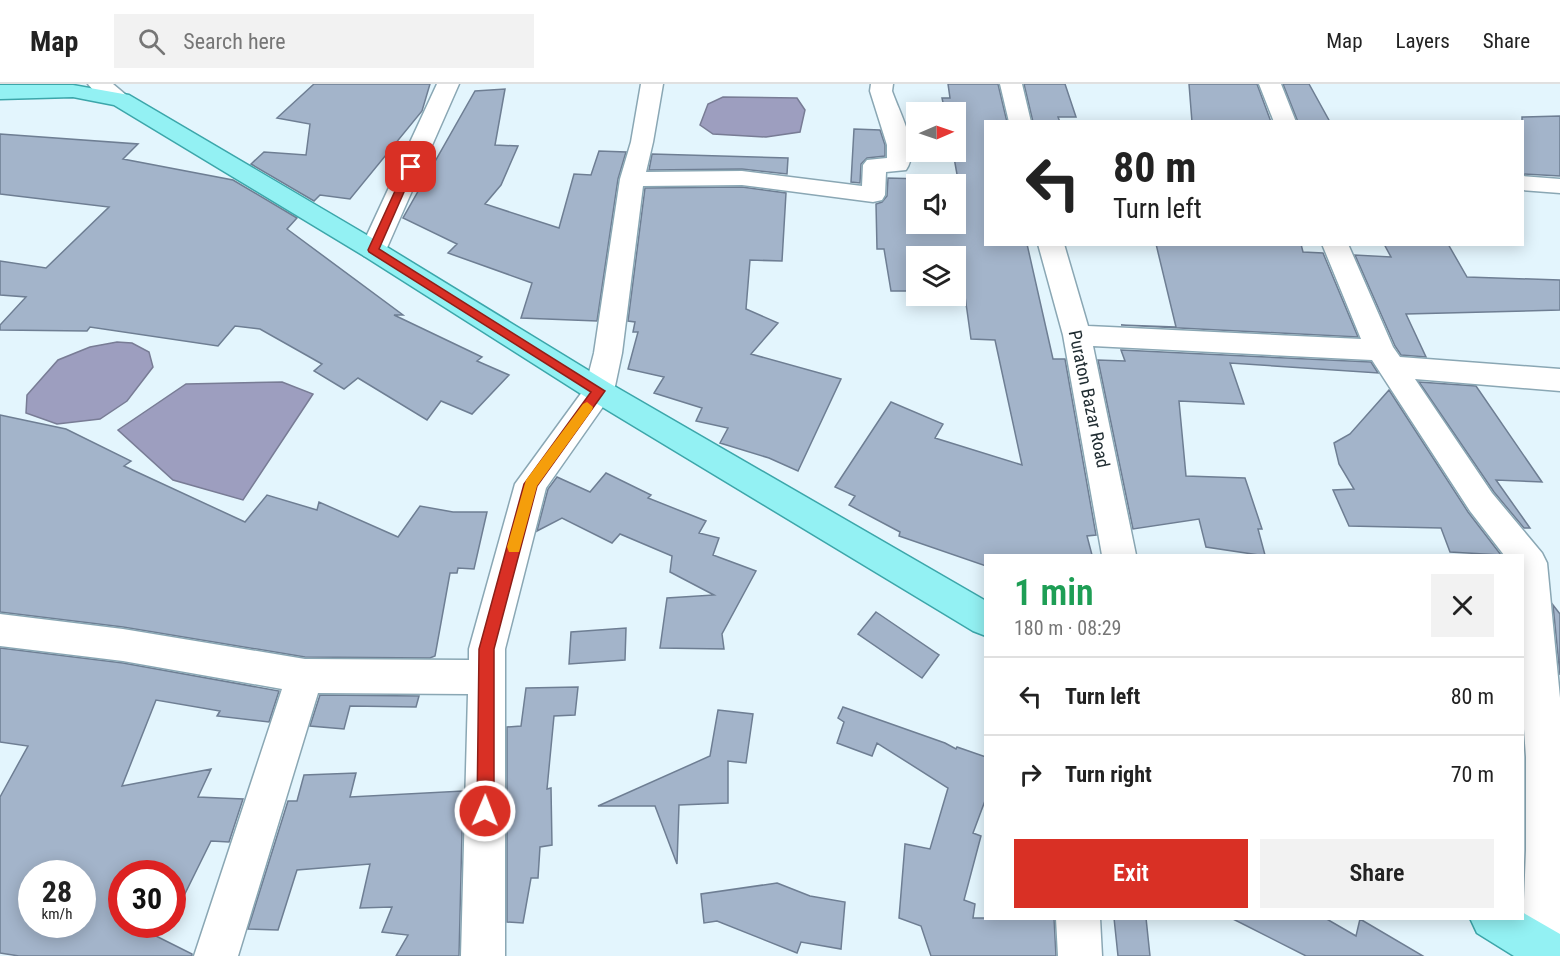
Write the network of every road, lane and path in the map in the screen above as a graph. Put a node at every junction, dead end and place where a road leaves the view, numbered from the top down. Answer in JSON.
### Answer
{"nodes":[{"id":1,"x":448,"y":84,"type":"edge"},
{"id":2,"x":652,"y":84,"type":"edge"},
{"id":3,"x":882,"y":84,"type":"edge"},
{"id":4,"x":1011,"y":84,"type":"edge"},
{"id":5,"x":1270,"y":84,"type":"edge"},
{"id":6,"x":0,"y":92,"type":"edge"},
{"id":7,"x":110,"y":92,"type":"edge"},
{"id":8,"x":1020,"y":120,"type":"edge"},
{"id":9,"x":1284,"y":120,"type":"edge"},
{"id":10,"x":632,"y":179,"type":"junction"},
{"id":11,"x":1524,"y":183,"type":"edge"},
{"id":12,"x":1558,"y":189,"type":"edge"},
{"id":13,"x":1052,"y":246,"type":"edge"},
{"id":14,"x":1336,"y":246,"type":"edge"},
{"id":15,"x":373,"y":250,"type":"junction"},
{"id":16,"x":1077,"y":335,"type":"junction"},
{"id":17,"x":1385,"y":359,"type":"junction"},
{"id":18,"x":1560,"y":380,"type":"edge"},
{"id":19,"x":599,"y":391,"type":"junction"},
{"id":20,"x":1119,"y":554,"type":"edge"},
{"id":21,"x":1523,"y":554,"type":"edge"},
{"id":22,"x":1524,"y":556,"type":"edge"},
{"id":23,"x":984,"y":619,"type":"edge"},
{"id":24,"x":0,"y":630,"type":"edge"},
{"id":25,"x":305,"y":676,"type":"junction"},
{"id":26,"x":487,"y":677,"type":"junction"},
{"id":27,"x":1078,"y":920,"type":"edge"},
{"id":28,"x":1495,"y":920,"type":"edge"},
{"id":29,"x":1549,"y":953,"type":"edge"},
{"id":30,"x":216,"y":956,"type":"edge"},
{"id":31,"x":483,"y":956,"type":"edge"},
{"id":32,"x":1080,"y":956,"type":"edge"}],
"edges":[{"from":1,"to":15,"type":"street"},
{"from":2,"to":10,"type":"street"},
{"from":3,"to":10,"type":"street"},
{"from":4,"to":8,"type":"street"},
{"from":5,"to":9,"type":"street"},
{"from":6,"to":7,"type":"main road"},
{"from":7,"to":15,"type":"main road"},
{"from":10,"to":19,"type":"street"},
{"from":11,"to":12,"type":"street"},
{"from":13,"to":16,"type":"street","name":"Puraton Bazar Road"},
{"from":14,"to":17,"type":"street"},
{"from":15,"to":19,"type":"main road"},
{"from":16,"to":17,"type":"street"},
{"from":16,"to":20,"type":"street","name":"Puraton Bazar Road"},
{"from":17,"to":18,"type":"street"},
{"from":17,"to":21,"type":"street"},
{"from":19,"to":23,"type":"main road"},
{"from":19,"to":26,"type":"street"},
{"from":22,"to":29,"type":"street"},
{"from":24,"to":25,"type":"street"},
{"from":25,"to":26,"type":"street"},
{"from":25,"to":30,"type":"street"},
{"from":26,"to":31,"type":"street"},
{"from":27,"to":32,"type":"street"},
{"from":28,"to":29,"type":"main road"}]}
